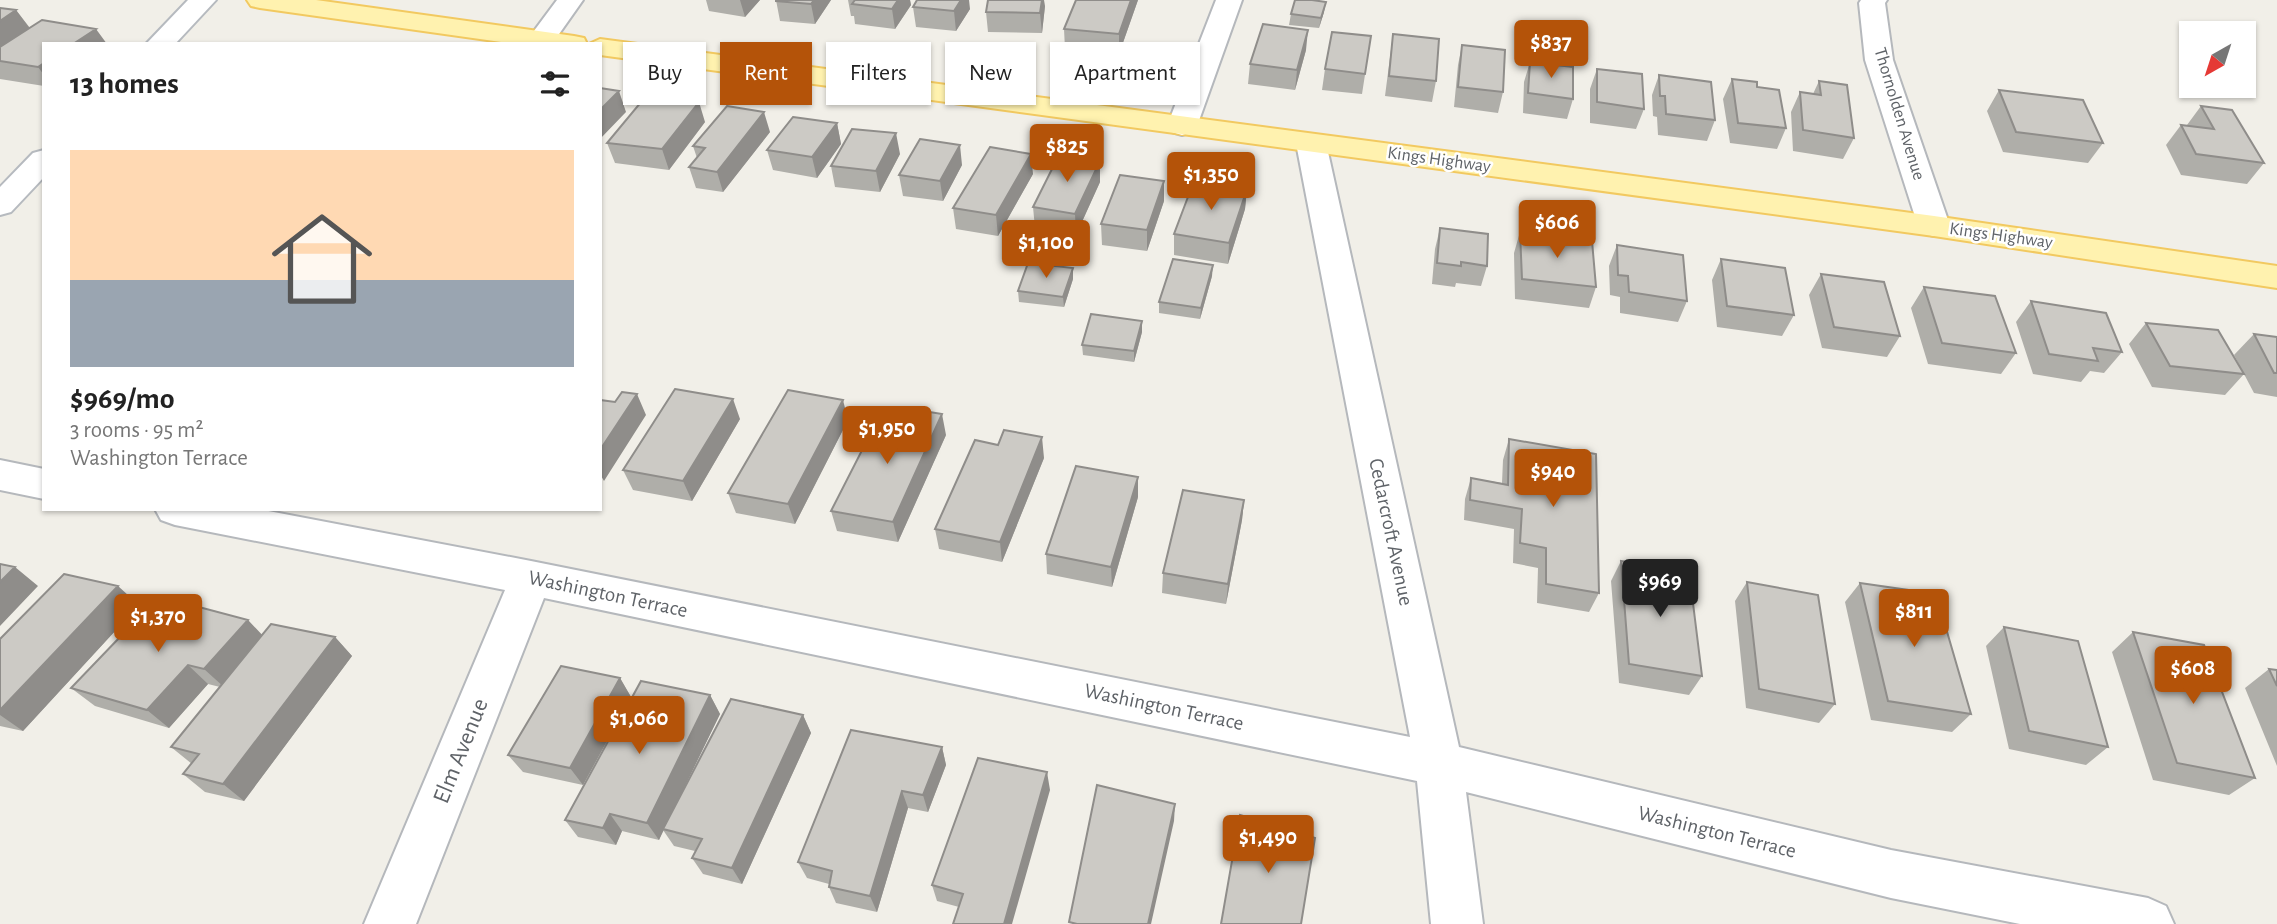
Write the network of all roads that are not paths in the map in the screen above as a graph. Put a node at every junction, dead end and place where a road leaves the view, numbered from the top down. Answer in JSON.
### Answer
{"nodes":[{"id":1,"x":204,"y":0,"type":"edge"},
{"id":2,"x":260,"y":0,"type":"edge"},
{"id":3,"x":570,"y":0,"type":"edge"},
{"id":4,"x":1228,"y":0,"type":"edge"},
{"id":5,"x":1874,"y":0,"type":"edge"},
{"id":6,"x":542,"y":40,"type":"junction"},
{"id":7,"x":161,"y":42,"type":"edge"},
{"id":8,"x":558,"y":42,"type":"edge"},
{"id":9,"x":602,"y":47,"type":"edge"},
{"id":10,"x":1182,"y":126,"type":"junction"},
{"id":11,"x":1311,"y":143,"type":"junction"},
{"id":12,"x":42,"y":161,"type":"edge"},
{"id":13,"x":0,"y":205,"type":"edge"},
{"id":14,"x":1934,"y":226,"type":"junction"},
{"id":15,"x":2277,"y":277,"type":"edge"},
{"id":16,"x":0,"y":475,"type":"edge"},
{"id":17,"x":42,"y":484,"type":"edge"},
{"id":18,"x":185,"y":511,"type":"edge"},
{"id":19,"x":531,"y":578,"type":"junction"},
{"id":20,"x":1438,"y":764,"type":"junction"},
{"id":21,"x":390,"y":924,"type":"edge"},
{"id":22,"x":1457,"y":924,"type":"edge"},
{"id":23,"x":2148,"y":924,"type":"edge"}],
"edges":[{"from":1,"to":7,"type":"street"},
{"from":2,"to":6,"type":"main road"},
{"from":3,"to":6,"type":"street"},
{"from":4,"to":10,"type":"street"},
{"from":5,"to":14,"type":"street","name":"Thornolden Avenue"},
{"from":6,"to":8,"type":"main road"},
{"from":9,"to":10,"type":"main road","name":"Kings Highway"},
{"from":10,"to":11,"type":"main road","name":"Kings Highway"},
{"from":11,"to":14,"type":"main road","name":"Kings Highway"},
{"from":11,"to":20,"type":"street","name":"Cedarcroft Avenue"},
{"from":12,"to":13,"type":"street"},
{"from":14,"to":15,"type":"main road","name":"Kings Highway"},
{"from":16,"to":17,"type":"street"},
{"from":18,"to":19,"type":"street","name":"Washington Terrace"},
{"from":19,"to":20,"type":"street","name":"Washington Terrace"},
{"from":19,"to":21,"type":"street","name":"Elm Avenue"},
{"from":20,"to":22,"type":"street","name":"Cedarcroft Avenue"},
{"from":20,"to":23,"type":"street","name":"Washington Terrace"}]}
